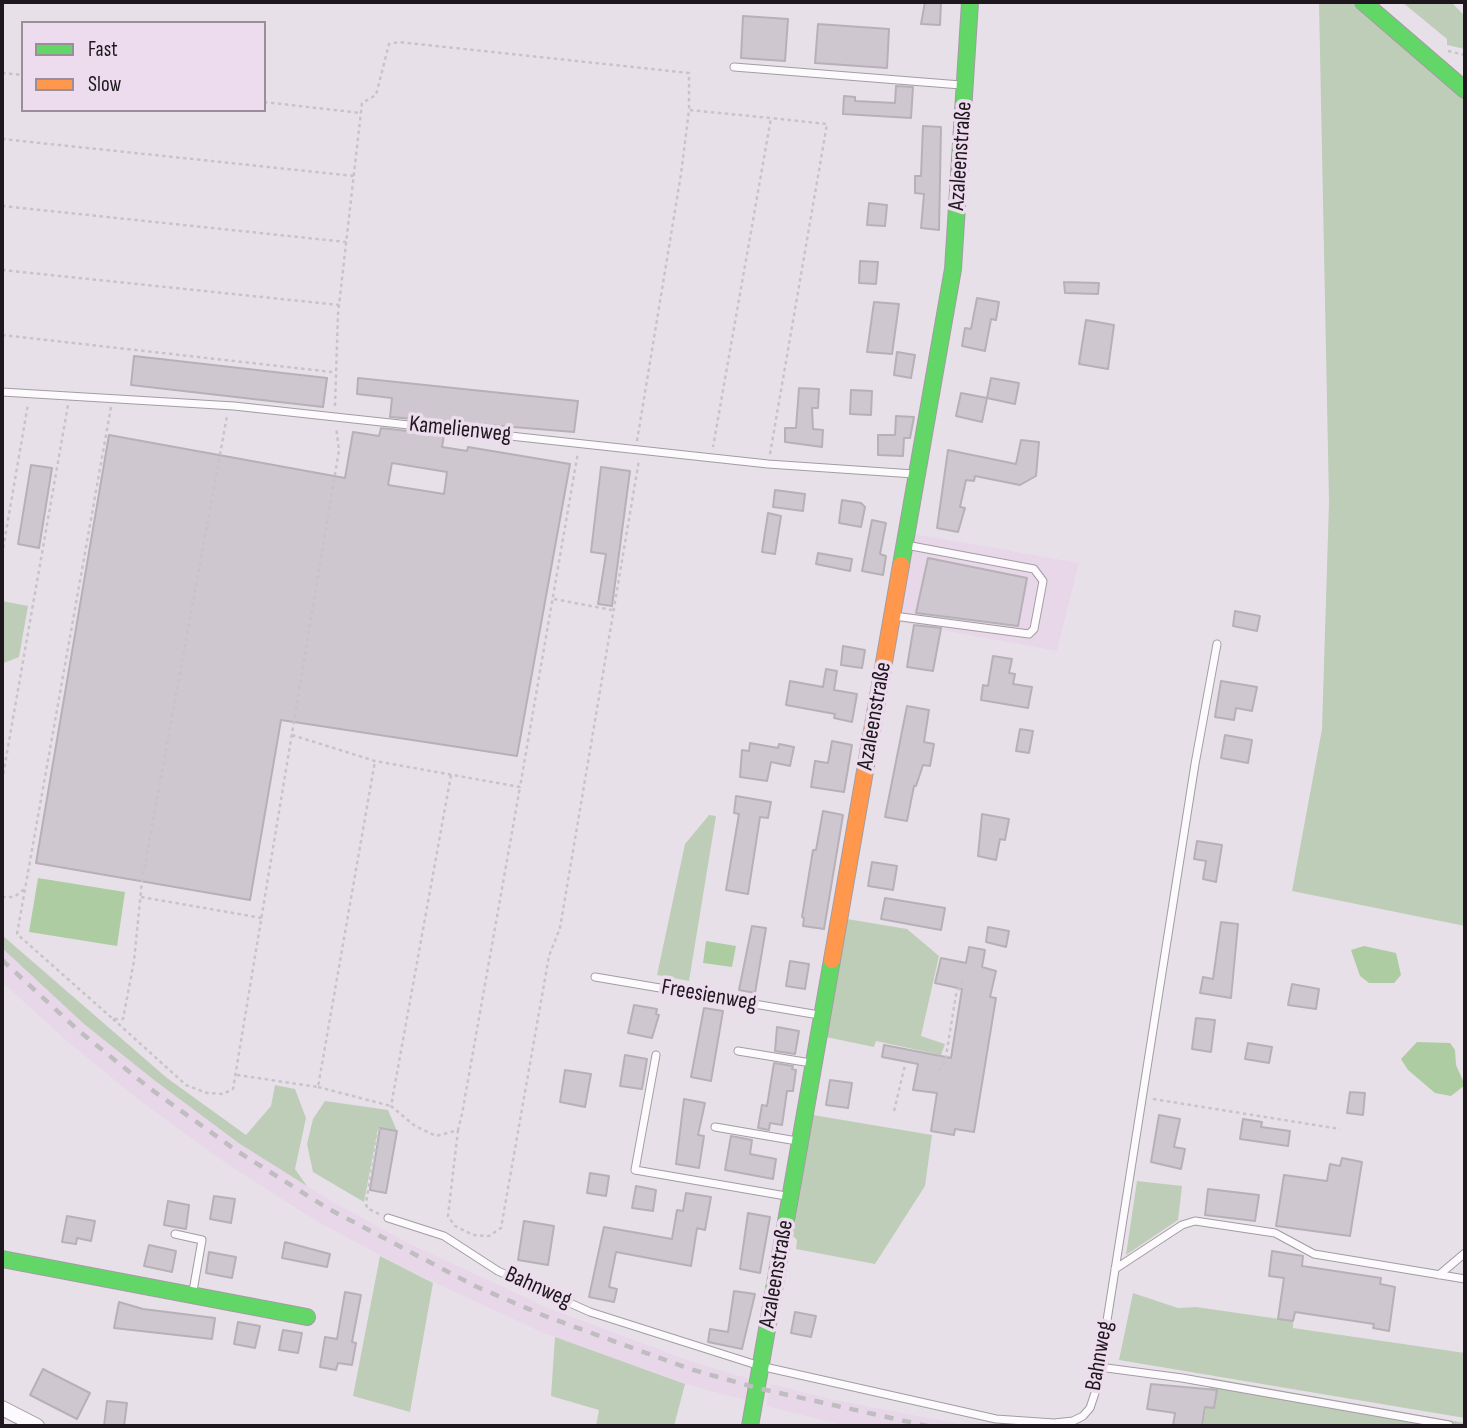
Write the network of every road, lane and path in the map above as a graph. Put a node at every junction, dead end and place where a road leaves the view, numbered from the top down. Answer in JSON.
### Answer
{"nodes":[{"id":1,"x":970,"y":2,"type":"edge"},
{"id":2,"x":1363,"y":2,"type":"edge"},
{"id":3,"x":734,"y":67,"type":"dead end"},
{"id":4,"x":2,"y":73,"type":"edge"},
{"id":5,"x":21,"y":75,"type":"edge"},
{"id":6,"x":965,"y":85,"type":"junction"},
{"id":7,"x":1465,"y":89,"type":"edge"},
{"id":8,"x":266,"y":102,"type":"edge"},
{"id":9,"x":689,"y":110,"type":"junction"},
{"id":10,"x":361,"y":113,"type":"junction"},
{"id":11,"x":771,"y":118,"type":"junction"},
{"id":12,"x":2,"y":139,"type":"edge"},
{"id":13,"x":354,"y":176,"type":"junction"},
{"id":14,"x":2,"y":206,"type":"edge"},
{"id":15,"x":346,"y":243,"type":"junction"},
{"id":16,"x":2,"y":270,"type":"edge"},
{"id":17,"x":339,"y":305,"type":"junction"},
{"id":18,"x":2,"y":335,"type":"edge"},
{"id":19,"x":334,"y":373,"type":"junction"},
{"id":20,"x":2,"y":392,"type":"edge"},
{"id":21,"x":29,"y":394,"type":"junction"},
{"id":22,"x":69,"y":396,"type":"junction"},
{"id":23,"x":113,"y":399,"type":"junction"},
{"id":24,"x":228,"y":406,"type":"junction"},
{"id":25,"x":335,"y":417,"type":"junction"},
{"id":26,"x":580,"y":443,"type":"junction"},
{"id":27,"x":638,"y":450,"type":"junction"},
{"id":28,"x":711,"y":457,"type":"junction"},
{"id":29,"x":768,"y":464,"type":"junction"},
{"id":30,"x":917,"y":474,"type":"junction"},
{"id":31,"x":905,"y":545,"type":"junction"},
{"id":32,"x":2,"y":555,"type":"edge"},
{"id":33,"x":552,"y":599,"type":"junction"},
{"id":34,"x":612,"y":610,"type":"junction"},
{"id":35,"x":893,"y":616,"type":"junction"},
{"id":36,"x":1217,"y":644,"type":"dead end"},
{"id":37,"x":292,"y":735,"type":"junction"},
{"id":38,"x":375,"y":761,"type":"junction"},
{"id":39,"x":451,"y":775,"type":"junction"},
{"id":40,"x":2,"y":781,"type":"edge"},
{"id":41,"x":520,"y":787,"type":"junction"},
{"id":42,"x":26,"y":888,"type":"junction"},
{"id":43,"x":2,"y":897,"type":"edge"},
{"id":44,"x":141,"y":897,"type":"junction"},
{"id":45,"x":262,"y":918,"type":"junction"},
{"id":46,"x":595,"y":977,"type":"dead end"},
{"id":47,"x":962,"y":981,"type":"dead end"},
{"id":48,"x":824,"y":1016,"type":"junction"},
{"id":49,"x":113,"y":1019,"type":"junction"},
{"id":50,"x":737,"y":1051,"type":"dead end"},
{"id":51,"x":656,"y":1055,"type":"dead end"},
{"id":52,"x":815,"y":1064,"type":"junction"},
{"id":53,"x":905,"y":1065,"type":"dead end"},
{"id":54,"x":939,"y":1071,"type":"dead end"},
{"id":55,"x":237,"y":1075,"type":"junction"},
{"id":56,"x":318,"y":1087,"type":"junction"},
{"id":57,"x":1142,"y":1097,"type":"junction"},
{"id":58,"x":391,"y":1106,"type":"junction"},
{"id":59,"x":894,"y":1111,"type":"dead end"},
{"id":60,"x":715,"y":1127,"type":"dead end"},
{"id":61,"x":379,"y":1128,"type":"dead end"},
{"id":62,"x":1340,"y":1129,"type":"dead end"},
{"id":63,"x":458,"y":1130,"type":"junction"},
{"id":64,"x":801,"y":1142,"type":"junction"},
{"id":65,"x":790,"y":1197,"type":"junction"},
{"id":66,"x":388,"y":1218,"type":"joint"},
{"id":67,"x":175,"y":1234,"type":"dead end"},
{"id":68,"x":1465,"y":1253,"type":"edge"},
{"id":69,"x":2,"y":1259,"type":"edge"},
{"id":70,"x":1115,"y":1269,"type":"junction"},
{"id":71,"x":1439,"y":1275,"type":"junction"},
{"id":72,"x":1465,"y":1279,"type":"edge"},
{"id":73,"x":192,"y":1294,"type":"junction"},
{"id":74,"x":307,"y":1317,"type":"dead end"},
{"id":75,"x":760,"y":1366,"type":"junction"},
{"id":76,"x":1099,"y":1367,"type":"junction"},
{"id":77,"x":2,"y":1408,"type":"edge"},
{"id":78,"x":1449,"y":1425,"type":"edge"},
{"id":79,"x":37,"y":1426,"type":"edge"},
{"id":80,"x":750,"y":1426,"type":"edge"}],
"edges":[{"from":1,"to":6,"type":"street","name":"Azaleenstraße"},
{"from":2,"to":7,"type":"street"},
{"from":3,"to":6,"type":"lane"},
{"from":4,"to":5,"type":"path"},
{"from":6,"to":30,"type":"street","name":"Azaleenstraße"},
{"from":8,"to":10,"type":"path"},
{"from":9,"to":10,"type":"path"},
{"from":9,"to":11,"type":"path"},
{"from":9,"to":27,"type":"path"},
{"from":10,"to":13,"type":"path"},
{"from":11,"to":28,"type":"path"},
{"from":11,"to":29,"type":"path"},
{"from":12,"to":13,"type":"path"},
{"from":13,"to":15,"type":"path"},
{"from":14,"to":15,"type":"path"},
{"from":15,"to":17,"type":"path"},
{"from":16,"to":17,"type":"path"},
{"from":17,"to":19,"type":"path"},
{"from":18,"to":19,"type":"path"},
{"from":19,"to":25,"type":"path"},
{"from":20,"to":21,"type":"lane","name":"Kamelienweg"},
{"from":21,"to":22,"type":"lane","name":"Kamelienweg"},
{"from":21,"to":32,"type":"path"},
{"from":22,"to":23,"type":"lane","name":"Kamelienweg"},
{"from":22,"to":40,"type":"path"},
{"from":23,"to":24,"type":"lane","name":"Kamelienweg"},
{"from":23,"to":42,"type":"path"},
{"from":24,"to":25,"type":"lane","name":"Kamelienweg"},
{"from":24,"to":44,"type":"path"},
{"from":25,"to":26,"type":"lane","name":"Kamelienweg"},
{"from":25,"to":37,"type":"path"},
{"from":26,"to":27,"type":"lane","name":"Kamelienweg"},
{"from":26,"to":33,"type":"path"},
{"from":27,"to":28,"type":"lane","name":"Kamelienweg"},
{"from":27,"to":34,"type":"path"},
{"from":28,"to":29,"type":"lane","name":"Kamelienweg"},
{"from":29,"to":30,"type":"lane","name":"Kamelienweg"},
{"from":30,"to":31,"type":"street","name":"Azaleenstraße"},
{"from":31,"to":35,"type":"street","name":"Azaleenstraße"},
{"from":31,"to":35,"type":"lane"},
{"from":33,"to":34,"type":"path"},
{"from":33,"to":41,"type":"path"},
{"from":34,"to":63,"type":"path"},
{"from":35,"to":48,"type":"street","name":"Azaleenstraße"},
{"from":36,"to":57,"type":"lane","name":"Bahnweg"},
{"from":37,"to":38,"type":"path"},
{"from":37,"to":45,"type":"path"},
{"from":38,"to":39,"type":"path"},
{"from":38,"to":56,"type":"path"},
{"from":39,"to":41,"type":"path"},
{"from":39,"to":58,"type":"path"},
{"from":41,"to":63,"type":"path"},
{"from":42,"to":43,"type":"path"},
{"from":42,"to":49,"type":"path"},
{"from":44,"to":45,"type":"path"},
{"from":44,"to":49,"type":"path"},
{"from":45,"to":55,"type":"path"},
{"from":46,"to":48,"type":"lane","name":"Freesienweg"},
{"from":47,"to":54,"type":"path"},
{"from":48,"to":52,"type":"street","name":"Azaleenstraße"},
{"from":49,"to":55,"type":"path"},
{"from":50,"to":52,"type":"lane"},
{"from":51,"to":65,"type":"lane"},
{"from":52,"to":64,"type":"street","name":"Azaleenstraße"},
{"from":53,"to":59,"type":"path"},
{"from":55,"to":56,"type":"path"},
{"from":56,"to":58,"type":"path"},
{"from":57,"to":62,"type":"path"},
{"from":57,"to":70,"type":"lane","name":"Bahnweg"},
{"from":58,"to":63,"type":"path"},
{"from":60,"to":64,"type":"lane"},
{"from":61,"to":66,"type":"path"},
{"from":64,"to":65,"type":"street","name":"Azaleenstraße"},
{"from":65,"to":75,"type":"street","name":"Azaleenstraße"},
{"from":66,"to":75,"type":"lane","name":"Bahnweg"},
{"from":67,"to":73,"type":"lane"},
{"from":68,"to":71,"type":"lane"},
{"from":69,"to":73,"type":"street"},
{"from":70,"to":71,"type":"lane"},
{"from":70,"to":76,"type":"lane","name":"Bahnweg"},
{"from":71,"to":72,"type":"lane"},
{"from":73,"to":74,"type":"street"},
{"from":75,"to":76,"type":"lane","name":"Bahnweg"},
{"from":75,"to":80,"type":"street","name":"Azaleenstraße"},
{"from":76,"to":78,"type":"lane"},
{"from":77,"to":79,"type":"street"}]}
